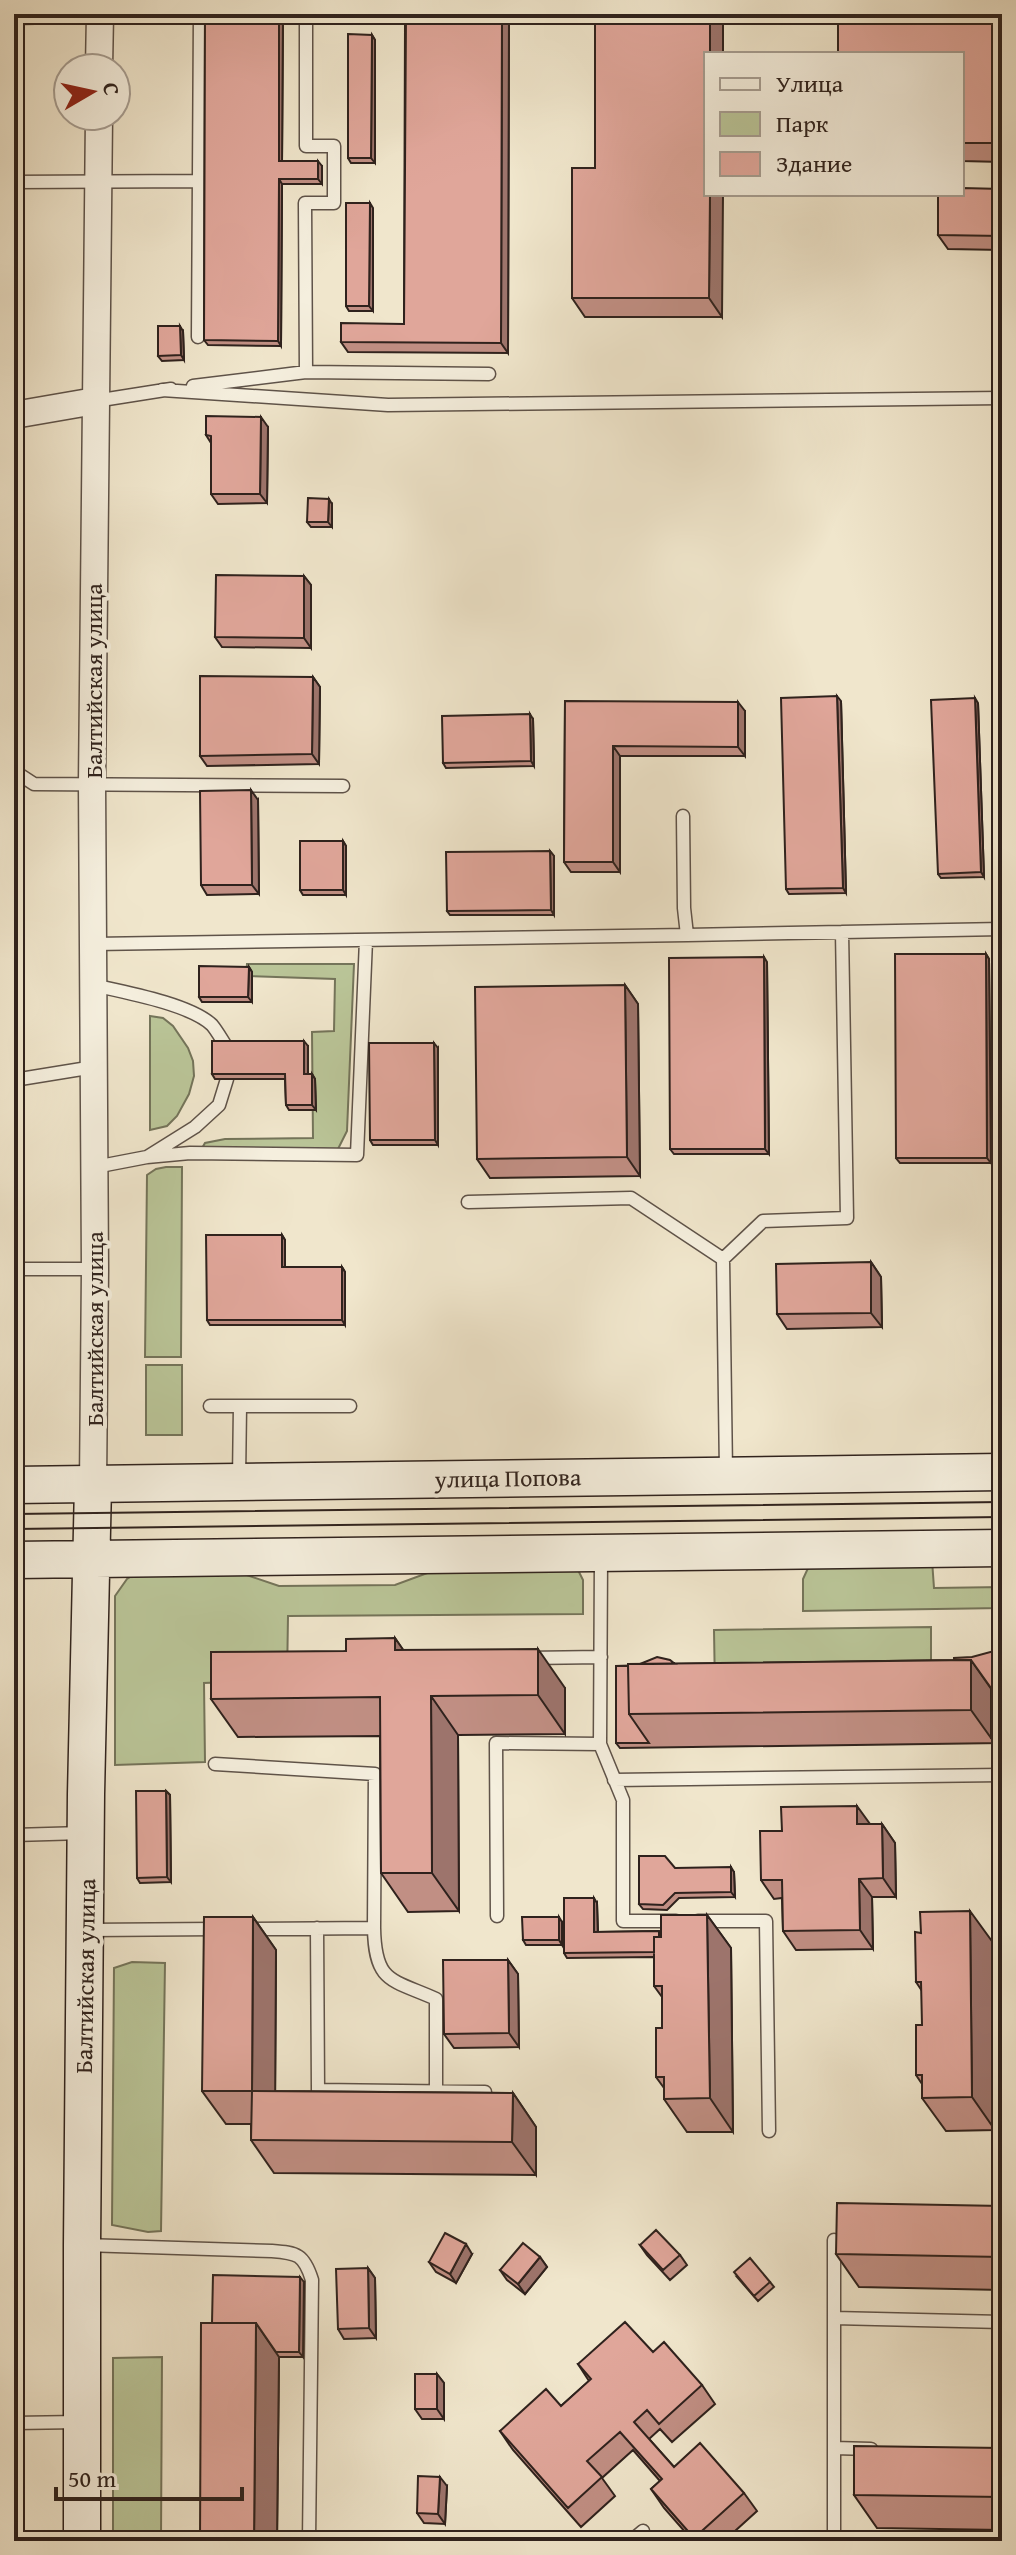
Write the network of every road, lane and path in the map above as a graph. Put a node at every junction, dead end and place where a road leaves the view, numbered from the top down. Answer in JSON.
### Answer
{"nodes":[{"id":1,"x":200,"y":14,"type":"edge"},
{"id":2,"x":306,"y":14,"type":"edge"},
{"id":3,"x":100,"y":15,"type":"edge"},
{"id":4,"x":14,"y":18,"type":"edge"},
{"id":5,"x":99,"y":52,"type":"edge"},
{"id":6,"x":99,"y":132,"type":"edge"},
{"id":7,"x":98,"y":180,"type":"junction"},
{"id":8,"x":199,"y":181,"type":"junction"},
{"id":9,"x":14,"y":182,"type":"edge"},
{"id":10,"x":198,"y":337,"type":"dead end"},
{"id":11,"x":306,"y":372,"type":"junction"},
{"id":12,"x":489,"y":374,"type":"dead end"},
{"id":13,"x":162,"y":390,"type":"junction"},
{"id":14,"x":1002,"y":398,"type":"edge"},
{"id":15,"x":95,"y":401,"type":"junction"},
{"id":16,"x":14,"y":415,"type":"edge"},
{"id":17,"x":15,"y":564,"type":"edge"},
{"id":18,"x":14,"y":715,"type":"edge"},
{"id":19,"x":14,"y":771,"type":"edge"},
{"id":20,"x":92,"y":783,"type":"junction"},
{"id":21,"x":343,"y":786,"type":"dead end"},
{"id":22,"x":683,"y":816,"type":"dead end"},
{"id":23,"x":1002,"y":929,"type":"edge"},
{"id":24,"x":842,"y":932,"type":"junction"},
{"id":25,"x":687,"y":935,"type":"junction"},
{"id":26,"x":366,"y":940,"type":"junction"},
{"id":27,"x":94,"y":944,"type":"junction"},
{"id":28,"x":93,"y":985,"type":"junction"},
{"id":29,"x":226,"y":1046,"type":"edge"},
{"id":30,"x":94,"y":1067,"type":"junction"},
{"id":31,"x":227,"y":1079,"type":"edge"},
{"id":32,"x":14,"y":1080,"type":"edge"},
{"id":33,"x":14,"y":1102,"type":"edge"},
{"id":34,"x":147,"y":1157,"type":"junction"},
{"id":35,"x":95,"y":1167,"type":"junction"},
{"id":36,"x":468,"y":1202,"type":"dead end"},
{"id":37,"x":723,"y":1259,"type":"junction"},
{"id":38,"x":14,"y":1269,"type":"edge"},
{"id":39,"x":95,"y":1269,"type":"junction"},
{"id":40,"x":210,"y":1406,"type":"dead end"},
{"id":41,"x":240,"y":1406,"type":"junction"},
{"id":42,"x":350,"y":1406,"type":"dead end"},
{"id":43,"x":1002,"y":1472,"type":"edge"},
{"id":44,"x":726,"y":1475,"type":"junction"},
{"id":45,"x":239,"y":1482,"type":"junction"},
{"id":46,"x":14,"y":1485,"type":"edge"},
{"id":47,"x":93,"y":1485,"type":"junction"},
{"id":48,"x":1002,"y":1548,"type":"edge"},
{"id":49,"x":601,"y":1553,"type":"junction"},
{"id":50,"x":91,"y":1559,"type":"junction"},
{"id":51,"x":14,"y":1560,"type":"edge"},
{"id":52,"x":601,"y":1657,"type":"junction"},
{"id":53,"x":522,"y":1658,"type":"edge"},
{"id":54,"x":600,"y":1744,"type":"junction"},
{"id":55,"x":215,"y":1764,"type":"dead end"},
{"id":56,"x":1002,"y":1775,"type":"edge"},
{"id":57,"x":614,"y":1780,"type":"junction"},
{"id":58,"x":86,"y":1833,"type":"junction"},
{"id":59,"x":14,"y":1835,"type":"edge"},
{"id":60,"x":497,"y":1916,"type":"dead end"},
{"id":61,"x":317,"y":1928,"type":"junction"},
{"id":62,"x":374,"y":1928,"type":"junction"},
{"id":63,"x":85,"y":1930,"type":"junction"},
{"id":64,"x":436,"y":2091,"type":"junction"},
{"id":65,"x":485,"y":2092,"type":"edge"},
{"id":66,"x":769,"y":2131,"type":"dead end"},
{"id":67,"x":834,"y":2240,"type":"edge"},
{"id":68,"x":82,"y":2245,"type":"junction"},
{"id":69,"x":834,"y":2318,"type":"junction"},
{"id":70,"x":1002,"y":2322,"type":"edge"},
{"id":71,"x":81,"y":2422,"type":"junction"},
{"id":72,"x":14,"y":2423,"type":"edge"},
{"id":73,"x":834,"y":2448,"type":"junction"},
{"id":74,"x":880,"y":2449,"type":"edge"},
{"id":75,"x":643,"y":2531,"type":"dead end"},
{"id":76,"x":82,"y":2541,"type":"edge"},
{"id":77,"x":309,"y":2541,"type":"edge"},
{"id":78,"x":631,"y":2541,"type":"edge"},
{"id":79,"x":834,"y":2541,"type":"edge"}],
"edges":[{"from":1,"to":8,"type":"lane"},
{"from":2,"to":11,"type":"lane"},
{"from":3,"to":4,"type":"lane"},
{"from":3,"to":5,"type":"street"},
{"from":6,"to":7,"type":"street","name":"Балтийская улица"},
{"from":7,"to":8,"type":"lane"},
{"from":7,"to":9,"type":"lane"},
{"from":7,"to":15,"type":"street","name":"Балтийская улица"},
{"from":8,"to":10,"type":"lane"},
{"from":11,"to":12,"type":"lane"},
{"from":11,"to":13,"type":"lane"},
{"from":13,"to":14,"type":"lane"},
{"from":13,"to":15,"type":"lane"},
{"from":15,"to":16,"type":"street"},
{"from":15,"to":20,"type":"street","name":"Балтийская улица"},
{"from":17,"to":18,"type":"lane"},
{"from":19,"to":20,"type":"lane"},
{"from":20,"to":21,"type":"lane"},
{"from":20,"to":27,"type":"street","name":"Балтийская улица"},
{"from":22,"to":25,"type":"lane"},
{"from":23,"to":24,"type":"lane"},
{"from":24,"to":25,"type":"lane"},
{"from":24,"to":37,"type":"lane"},
{"from":25,"to":26,"type":"lane"},
{"from":26,"to":27,"type":"lane"},
{"from":26,"to":34,"type":"lane"},
{"from":27,"to":28,"type":"street","name":"Балтийская улица"},
{"from":28,"to":29,"type":"lane"},
{"from":28,"to":30,"type":"street","name":"Балтийская улица"},
{"from":30,"to":32,"type":"lane"},
{"from":30,"to":35,"type":"street","name":"Балтийская улица"},
{"from":31,"to":34,"type":"lane"},
{"from":32,"to":33,"type":"lane"},
{"from":34,"to":35,"type":"lane"},
{"from":35,"to":39,"type":"street","name":"Балтийская улица"},
{"from":36,"to":37,"type":"lane"},
{"from":37,"to":44,"type":"lane"},
{"from":38,"to":39,"type":"lane"},
{"from":39,"to":47,"type":"street","name":"Балтийская улица"},
{"from":40,"to":41,"type":"lane"},
{"from":41,"to":42,"type":"lane"},
{"from":41,"to":45,"type":"lane"},
{"from":43,"to":44,"type":"main road","name":"улица Попова"},
{"from":44,"to":45,"type":"main road","name":"улица Попова"},
{"from":45,"to":47,"type":"main road","name":"улица Попова"},
{"from":46,"to":47,"type":"main road","name":"улица Попова"},
{"from":47,"to":50,"type":"main road","name":"Балтийская улица"},
{"from":48,"to":49,"type":"main road"},
{"from":49,"to":50,"type":"main road"},
{"from":49,"to":52,"type":"lane"},
{"from":50,"to":51,"type":"main road"},
{"from":50,"to":58,"type":"main road","name":"Балтийская улица"},
{"from":52,"to":53,"type":"lane"},
{"from":52,"to":54,"type":"lane"},
{"from":54,"to":57,"type":"lane"},
{"from":54,"to":60,"type":"lane"},
{"from":55,"to":62,"type":"lane"},
{"from":56,"to":57,"type":"lane"},
{"from":57,"to":66,"type":"lane"},
{"from":58,"to":59,"type":"lane"},
{"from":58,"to":63,"type":"main road","name":"Балтийская улица"},
{"from":61,"to":62,"type":"lane"},
{"from":61,"to":63,"type":"lane"},
{"from":61,"to":64,"type":"lane"},
{"from":62,"to":64,"type":"lane"},
{"from":63,"to":68,"type":"main road","name":"Балтийская улица"},
{"from":64,"to":65,"type":"lane"},
{"from":67,"to":69,"type":"lane"},
{"from":68,"to":71,"type":"main road","name":"Балтийская улица"},
{"from":68,"to":77,"type":"lane"},
{"from":69,"to":70,"type":"lane"},
{"from":69,"to":73,"type":"lane"},
{"from":71,"to":72,"type":"lane"},
{"from":71,"to":76,"type":"main road","name":"Балтийская улица"},
{"from":73,"to":74,"type":"lane"},
{"from":73,"to":79,"type":"lane"},
{"from":75,"to":78,"type":"lane"}]}
